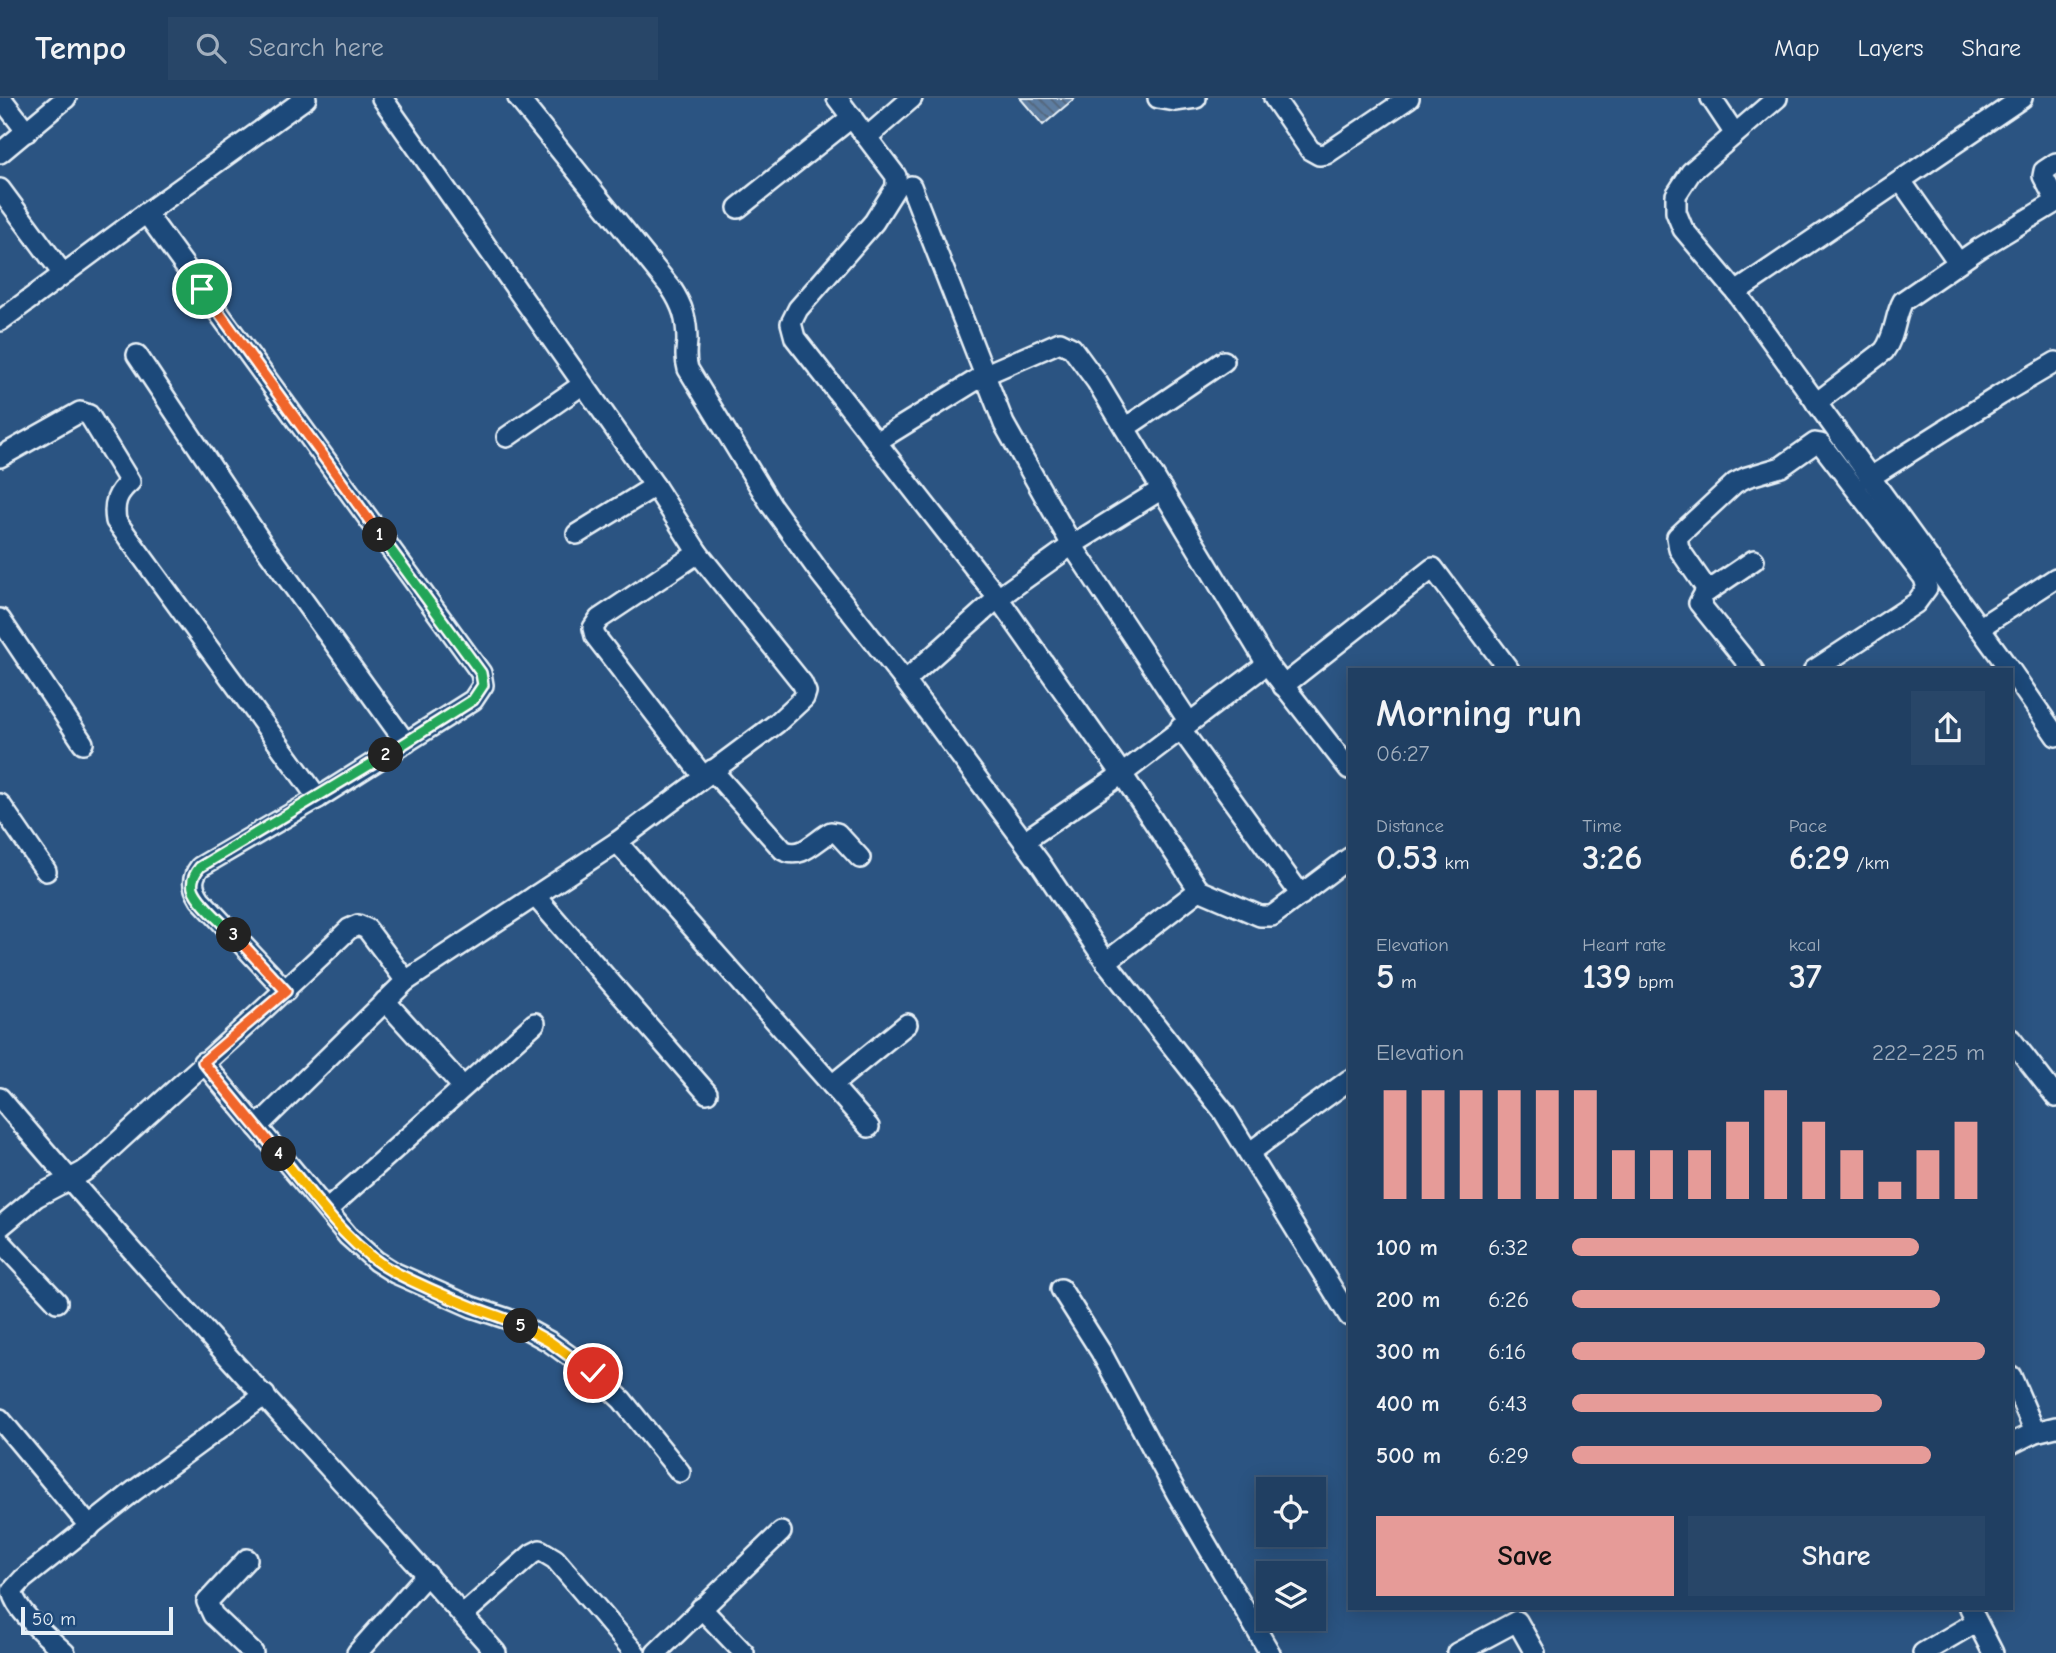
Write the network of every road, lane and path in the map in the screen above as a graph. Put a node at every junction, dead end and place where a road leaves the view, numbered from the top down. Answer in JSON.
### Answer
{"nodes":[{"id":1,"x":1,"y":98,"type":"edge"},
{"id":2,"x":66,"y":98,"type":"edge"},
{"id":3,"x":306,"y":98,"type":"edge"},
{"id":4,"x":382,"y":98,"type":"edge"},
{"id":5,"x":518,"y":98,"type":"edge"},
{"id":6,"x":837,"y":98,"type":"edge"},
{"id":7,"x":912,"y":98,"type":"edge"},
{"id":8,"x":1158,"y":98,"type":"edge"},
{"id":9,"x":1196,"y":98,"type":"edge"},
{"id":10,"x":1275,"y":98,"type":"edge"},
{"id":11,"x":1409,"y":98,"type":"edge"},
{"id":12,"x":1711,"y":98,"type":"edge"},
{"id":13,"x":1777,"y":98,"type":"edge"},
{"id":14,"x":2022,"y":98,"type":"edge"},
{"id":15,"x":852,"y":117,"type":"junction"},
{"id":16,"x":27,"y":132,"type":"junction"},
{"id":17,"x":1735,"y":134,"type":"junction"},
{"id":18,"x":867,"y":138,"type":"junction"},
{"id":19,"x":0,"y":153,"type":"edge"},
{"id":20,"x":2056,"y":163,"type":"edge"},
{"id":21,"x":1901,"y":181,"type":"junction"},
{"id":22,"x":911,"y":186,"type":"dead end"},
{"id":23,"x":0,"y":189,"type":"edge"},
{"id":24,"x":2056,"y":202,"type":"edge"},
{"id":25,"x":738,"y":208,"type":"dead end"},
{"id":26,"x":146,"y":213,"type":"junction"},
{"id":27,"x":1958,"y":262,"type":"junction"},
{"id":28,"x":63,"y":274,"type":"junction"},
{"id":29,"x":1736,"y":292,"type":"junction"},
{"id":30,"x":0,"y":321,"type":"edge"},
{"id":31,"x":137,"y":355,"type":"dead end"},
{"id":32,"x":1224,"y":361,"type":"dead end"},
{"id":33,"x":2056,"y":362,"type":"edge"},
{"id":34,"x":986,"y":374,"type":"junction"},
{"id":35,"x":582,"y":385,"type":"junction"},
{"id":36,"x":1816,"y":403,"type":"junction"},
{"id":37,"x":1125,"y":428,"type":"junction"},
{"id":38,"x":507,"y":437,"type":"dead end"},
{"id":39,"x":876,"y":442,"type":"junction"},
{"id":40,"x":0,"y":457,"type":"edge"},
{"id":41,"x":1869,"y":478,"type":"junction"},
{"id":42,"x":655,"y":486,"type":"junction"},
{"id":43,"x":1162,"y":489,"type":"junction"},
{"id":44,"x":1895,"y":526,"type":"junction"},
{"id":45,"x":577,"y":534,"type":"dead end"},
{"id":46,"x":1072,"y":545,"type":"junction"},
{"id":47,"x":698,"y":553,"type":"junction"},
{"id":48,"x":1754,"y":560,"type":"dead end"},
{"id":49,"x":2056,"y":578,"type":"edge"},
{"id":50,"x":1708,"y":591,"type":"junction"},
{"id":51,"x":998,"y":598,"type":"junction"},
{"id":52,"x":0,"y":619,"type":"edge"},
{"id":53,"x":1979,"y":628,"type":"junction"},
{"id":54,"x":1268,"y":664,"type":"junction"},
{"id":55,"x":1508,"y":668,"type":"edge"},
{"id":56,"x":1751,"y":668,"type":"edge"},
{"id":57,"x":1817,"y":668,"type":"edge"},
{"id":58,"x":2008,"y":668,"type":"edge"},
{"id":59,"x":2013,"y":675,"type":"edge"},
{"id":60,"x":905,"y":681,"type":"junction"},
{"id":61,"x":1283,"y":686,"type":"junction"},
{"id":62,"x":1185,"y":725,"type":"junction"},
{"id":63,"x":2056,"y":736,"type":"edge"},
{"id":64,"x":406,"y":743,"type":"junction"},
{"id":65,"x":83,"y":744,"type":"dead end"},
{"id":66,"x":1348,"y":768,"type":"edge"},
{"id":67,"x":707,"y":773,"type":"junction"},
{"id":68,"x":1122,"y":774,"type":"junction"},
{"id":69,"x":318,"y":798,"type":"junction"},
{"id":70,"x":0,"y":804,"type":"edge"},
{"id":71,"x":1024,"y":841,"type":"junction"},
{"id":72,"x":617,"y":842,"type":"junction"},
{"id":73,"x":860,"y":858,"type":"dead end"},
{"id":74,"x":1348,"y":859,"type":"edge"},
{"id":75,"x":46,"y":871,"type":"dead end"},
{"id":76,"x":1199,"y":890,"type":"junction"},
{"id":77,"x":1301,"y":895,"type":"junction"},
{"id":78,"x":535,"y":896,"type":"junction"},
{"id":79,"x":1107,"y":962,"type":"junction"},
{"id":80,"x":406,"y":981,"type":"junction"},
{"id":81,"x":286,"y":991,"type":"junction"},
{"id":82,"x":385,"y":1001,"type":"junction"},
{"id":83,"x":535,"y":1023,"type":"dead end"},
{"id":84,"x":906,"y":1024,"type":"dead end"},
{"id":85,"x":2013,"y":1042,"type":"edge"},
{"id":86,"x":203,"y":1062,"type":"junction"},
{"id":87,"x":1348,"y":1081,"type":"edge"},
{"id":88,"x":832,"y":1085,"type":"junction"},
{"id":89,"x":463,"y":1087,"type":"junction"},
{"id":90,"x":707,"y":1093,"type":"dead end"},
{"id":91,"x":2056,"y":1097,"type":"edge"},
{"id":92,"x":0,"y":1098,"type":"edge"},
{"id":93,"x":257,"y":1127,"type":"junction"},
{"id":94,"x":869,"y":1127,"type":"dead end"},
{"id":95,"x":1249,"y":1153,"type":"junction"},
{"id":96,"x":68,"y":1179,"type":"junction"},
{"id":97,"x":327,"y":1210,"type":"junction"},
{"id":98,"x":0,"y":1227,"type":"edge"},
{"id":99,"x":0,"y":1241,"type":"edge"},
{"id":100,"x":1062,"y":1289,"type":"dead end"},
{"id":101,"x":57,"y":1302,"type":"dead end"},
{"id":102,"x":1348,"y":1314,"type":"edge"},
{"id":103,"x":2013,"y":1381,"type":"edge"},
{"id":104,"x":265,"y":1395,"type":"junction"},
{"id":105,"x":0,"y":1419,"type":"edge"},
{"id":106,"x":2056,"y":1427,"type":"edge"},
{"id":107,"x":2035,"y":1432,"type":"junction"},
{"id":108,"x":2013,"y":1443,"type":"edge"},
{"id":109,"x":680,"y":1472,"type":"dead end"},
{"id":110,"x":90,"y":1527,"type":"junction"},
{"id":111,"x":781,"y":1532,"type":"dead end"},
{"id":112,"x":247,"y":1559,"type":"dead end"},
{"id":113,"x":427,"y":1574,"type":"junction"},
{"id":114,"x":701,"y":1608,"type":"junction"},
{"id":115,"x":463,"y":1615,"type":"junction"},
{"id":116,"x":1513,"y":1615,"type":"edge"},
{"id":117,"x":1973,"y":1615,"type":"edge"},
{"id":118,"x":65,"y":1653,"type":"edge"},
{"id":119,"x":253,"y":1653,"type":"edge"},
{"id":120,"x":357,"y":1653,"type":"edge"},
{"id":121,"x":496,"y":1653,"type":"edge"},
{"id":122,"x":635,"y":1653,"type":"edge"},
{"id":123,"x":656,"y":1653,"type":"edge"},
{"id":124,"x":744,"y":1653,"type":"edge"},
{"id":125,"x":1270,"y":1653,"type":"edge"},
{"id":126,"x":1457,"y":1653,"type":"edge"},
{"id":127,"x":1535,"y":1653,"type":"edge"},
{"id":128,"x":1923,"y":1653,"type":"edge"},
{"id":129,"x":1993,"y":1653,"type":"edge"}],
"edges":[{"from":1,"to":16,"type":"street"},
{"from":2,"to":16,"type":"street"},
{"from":3,"to":26,"type":"street"},
{"from":4,"to":35,"type":"street"},
{"from":5,"to":60,"type":"street"},
{"from":6,"to":15,"type":"street"},
{"from":7,"to":18,"type":"street"},
{"from":8,"to":9,"type":"street"},
{"from":10,"to":11,"type":"street"},
{"from":12,"to":17,"type":"street"},
{"from":13,"to":17,"type":"street"},
{"from":14,"to":21,"type":"street"},
{"from":15,"to":18,"type":"street"},
{"from":15,"to":25,"type":"street"},
{"from":16,"to":19,"type":"street"},
{"from":17,"to":29,"type":"street"},
{"from":18,"to":39,"type":"street"},
{"from":20,"to":24,"type":"street"},
{"from":21,"to":27,"type":"street"},
{"from":21,"to":29,"type":"street"},
{"from":22,"to":34,"type":"street"},
{"from":23,"to":28,"type":"street"},
{"from":24,"to":27,"type":"street"},
{"from":26,"to":28,"type":"street"},
{"from":26,"to":64,"type":"street"},
{"from":27,"to":36,"type":"street"},
{"from":28,"to":30,"type":"street"},
{"from":29,"to":36,"type":"street"},
{"from":31,"to":64,"type":"street"},
{"from":32,"to":37,"type":"street"},
{"from":33,"to":41,"type":"street"},
{"from":34,"to":37,"type":"street"},
{"from":34,"to":39,"type":"street"},
{"from":34,"to":46,"type":"street"},
{"from":35,"to":38,"type":"street"},
{"from":35,"to":42,"type":"street"},
{"from":36,"to":41,"type":"street"},
{"from":37,"to":43,"type":"street"},
{"from":39,"to":51,"type":"street"},
{"from":40,"to":69,"type":"street"},
{"from":41,"to":44,"type":"street"},
{"from":42,"to":45,"type":"street"},
{"from":42,"to":47,"type":"street"},
{"from":43,"to":46,"type":"street"},
{"from":43,"to":54,"type":"street"},
{"from":44,"to":50,"type":"street"},
{"from":44,"to":53,"type":"street"},
{"from":44,"to":57,"type":"street"},
{"from":46,"to":51,"type":"street"},
{"from":46,"to":62,"type":"street"},
{"from":47,"to":67,"type":"street"},
{"from":47,"to":67,"type":"street"},
{"from":48,"to":50,"type":"street"},
{"from":49,"to":53,"type":"street"},
{"from":50,"to":56,"type":"street"},
{"from":51,"to":60,"type":"street"},
{"from":51,"to":68,"type":"street"},
{"from":52,"to":65,"type":"street"},
{"from":53,"to":58,"type":"street"},
{"from":54,"to":61,"type":"street"},
{"from":54,"to":62,"type":"street"},
{"from":55,"to":61,"type":"street"},
{"from":59,"to":63,"type":"street"},
{"from":60,"to":71,"type":"street"},
{"from":61,"to":66,"type":"street"},
{"from":62,"to":68,"type":"street"},
{"from":62,"to":77,"type":"street"},
{"from":64,"to":69,"type":"street"},
{"from":67,"to":72,"type":"street"},
{"from":67,"to":73,"type":"street"},
{"from":68,"to":71,"type":"street"},
{"from":68,"to":76,"type":"street"},
{"from":69,"to":81,"type":"street"},
{"from":70,"to":75,"type":"street"},
{"from":71,"to":79,"type":"street"},
{"from":72,"to":78,"type":"street"},
{"from":72,"to":88,"type":"street"},
{"from":74,"to":77,"type":"street"},
{"from":76,"to":77,"type":"street"},
{"from":76,"to":79,"type":"street"},
{"from":78,"to":80,"type":"street"},
{"from":78,"to":90,"type":"street"},
{"from":79,"to":95,"type":"street"},
{"from":80,"to":81,"type":"street"},
{"from":80,"to":82,"type":"street"},
{"from":81,"to":86,"type":"street"},
{"from":82,"to":89,"type":"street"},
{"from":82,"to":93,"type":"street"},
{"from":83,"to":89,"type":"street"},
{"from":84,"to":88,"type":"street"},
{"from":85,"to":91,"type":"street"},
{"from":86,"to":93,"type":"street"},
{"from":86,"to":96,"type":"street"},
{"from":87,"to":95,"type":"street"},
{"from":88,"to":94,"type":"street"},
{"from":89,"to":97,"type":"street"},
{"from":92,"to":96,"type":"street"},
{"from":93,"to":97,"type":"street"},
{"from":95,"to":102,"type":"street"},
{"from":96,"to":98,"type":"street"},
{"from":96,"to":104,"type":"street"},
{"from":97,"to":109,"type":"street"},
{"from":99,"to":101,"type":"street"},
{"from":100,"to":125,"type":"street"},
{"from":103,"to":107,"type":"street"},
{"from":104,"to":110,"type":"street"},
{"from":104,"to":113,"type":"street"},
{"from":105,"to":110,"type":"street"},
{"from":106,"to":107,"type":"street"},
{"from":107,"to":108,"type":"street"},
{"from":110,"to":118,"type":"street"},
{"from":111,"to":114,"type":"street"},
{"from":112,"to":119,"type":"street"},
{"from":113,"to":115,"type":"street"},
{"from":113,"to":120,"type":"street"},
{"from":114,"to":123,"type":"street"},
{"from":114,"to":124,"type":"street"},
{"from":115,"to":121,"type":"street"},
{"from":115,"to":122,"type":"street"},
{"from":116,"to":126,"type":"street"},
{"from":116,"to":127,"type":"street"},
{"from":117,"to":128,"type":"street"},
{"from":117,"to":129,"type":"street"}]}
